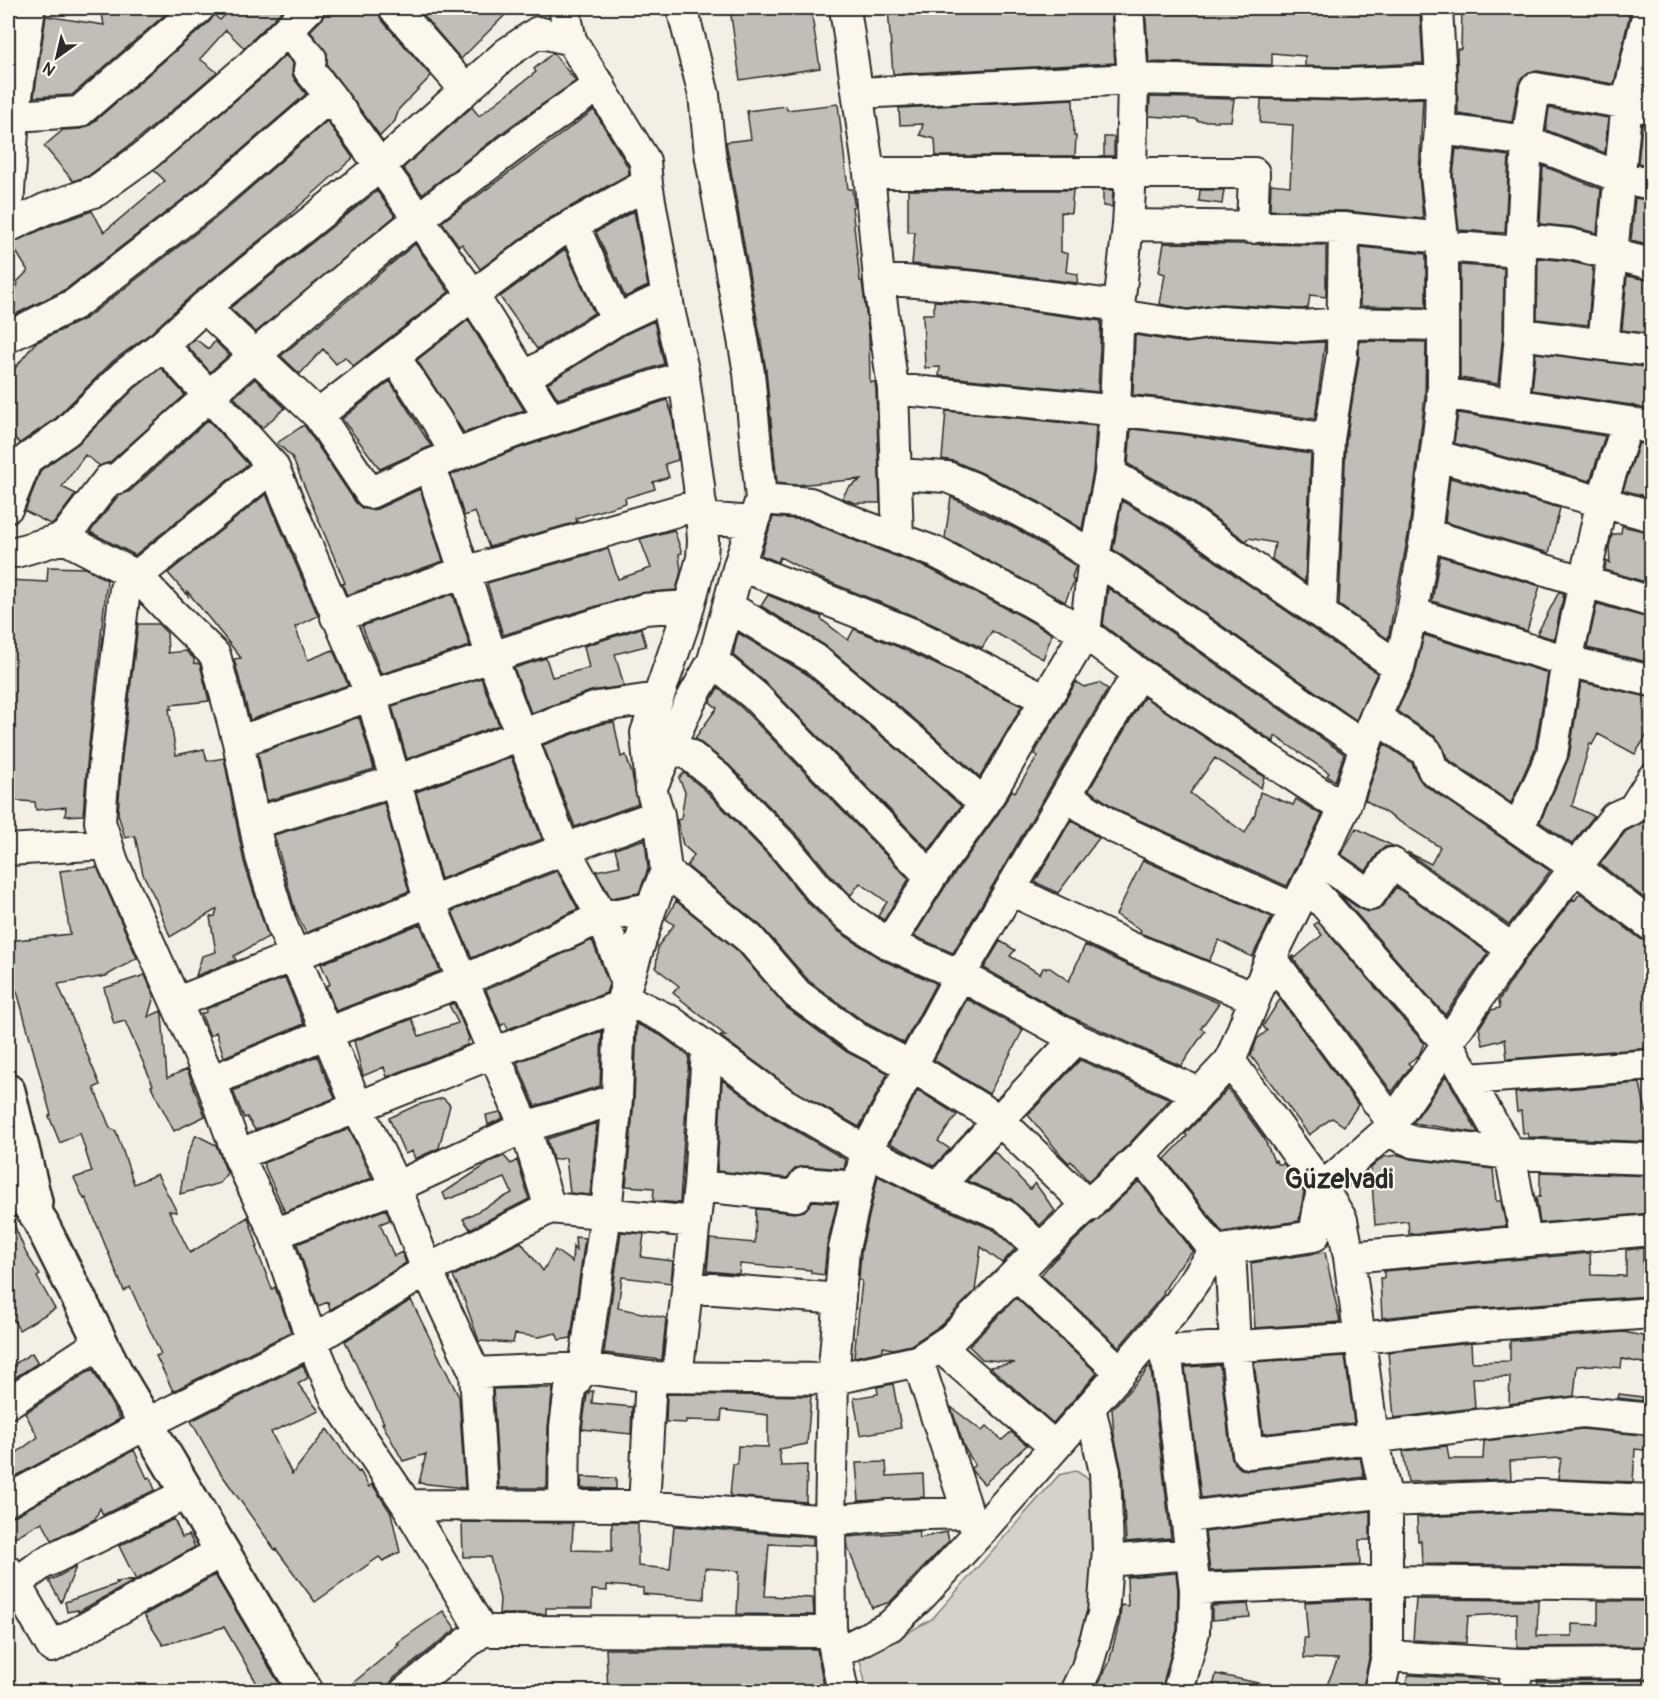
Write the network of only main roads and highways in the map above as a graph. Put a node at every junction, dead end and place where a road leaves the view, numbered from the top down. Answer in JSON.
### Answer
{"nodes":[{"id":1,"x":8,"y":1091,"type":"edge"},
{"id":2,"x":8,"y":1174,"type":"edge"},
{"id":3,"x":39,"y":1219,"type":"junction"},
{"id":4,"x":306,"y":1692,"type":"edge"}],
"edges":[{"from":1,"to":3,"type":"main road"},
{"from":2,"to":3,"type":"main road"},
{"from":3,"to":4,"type":"main road"}]}
